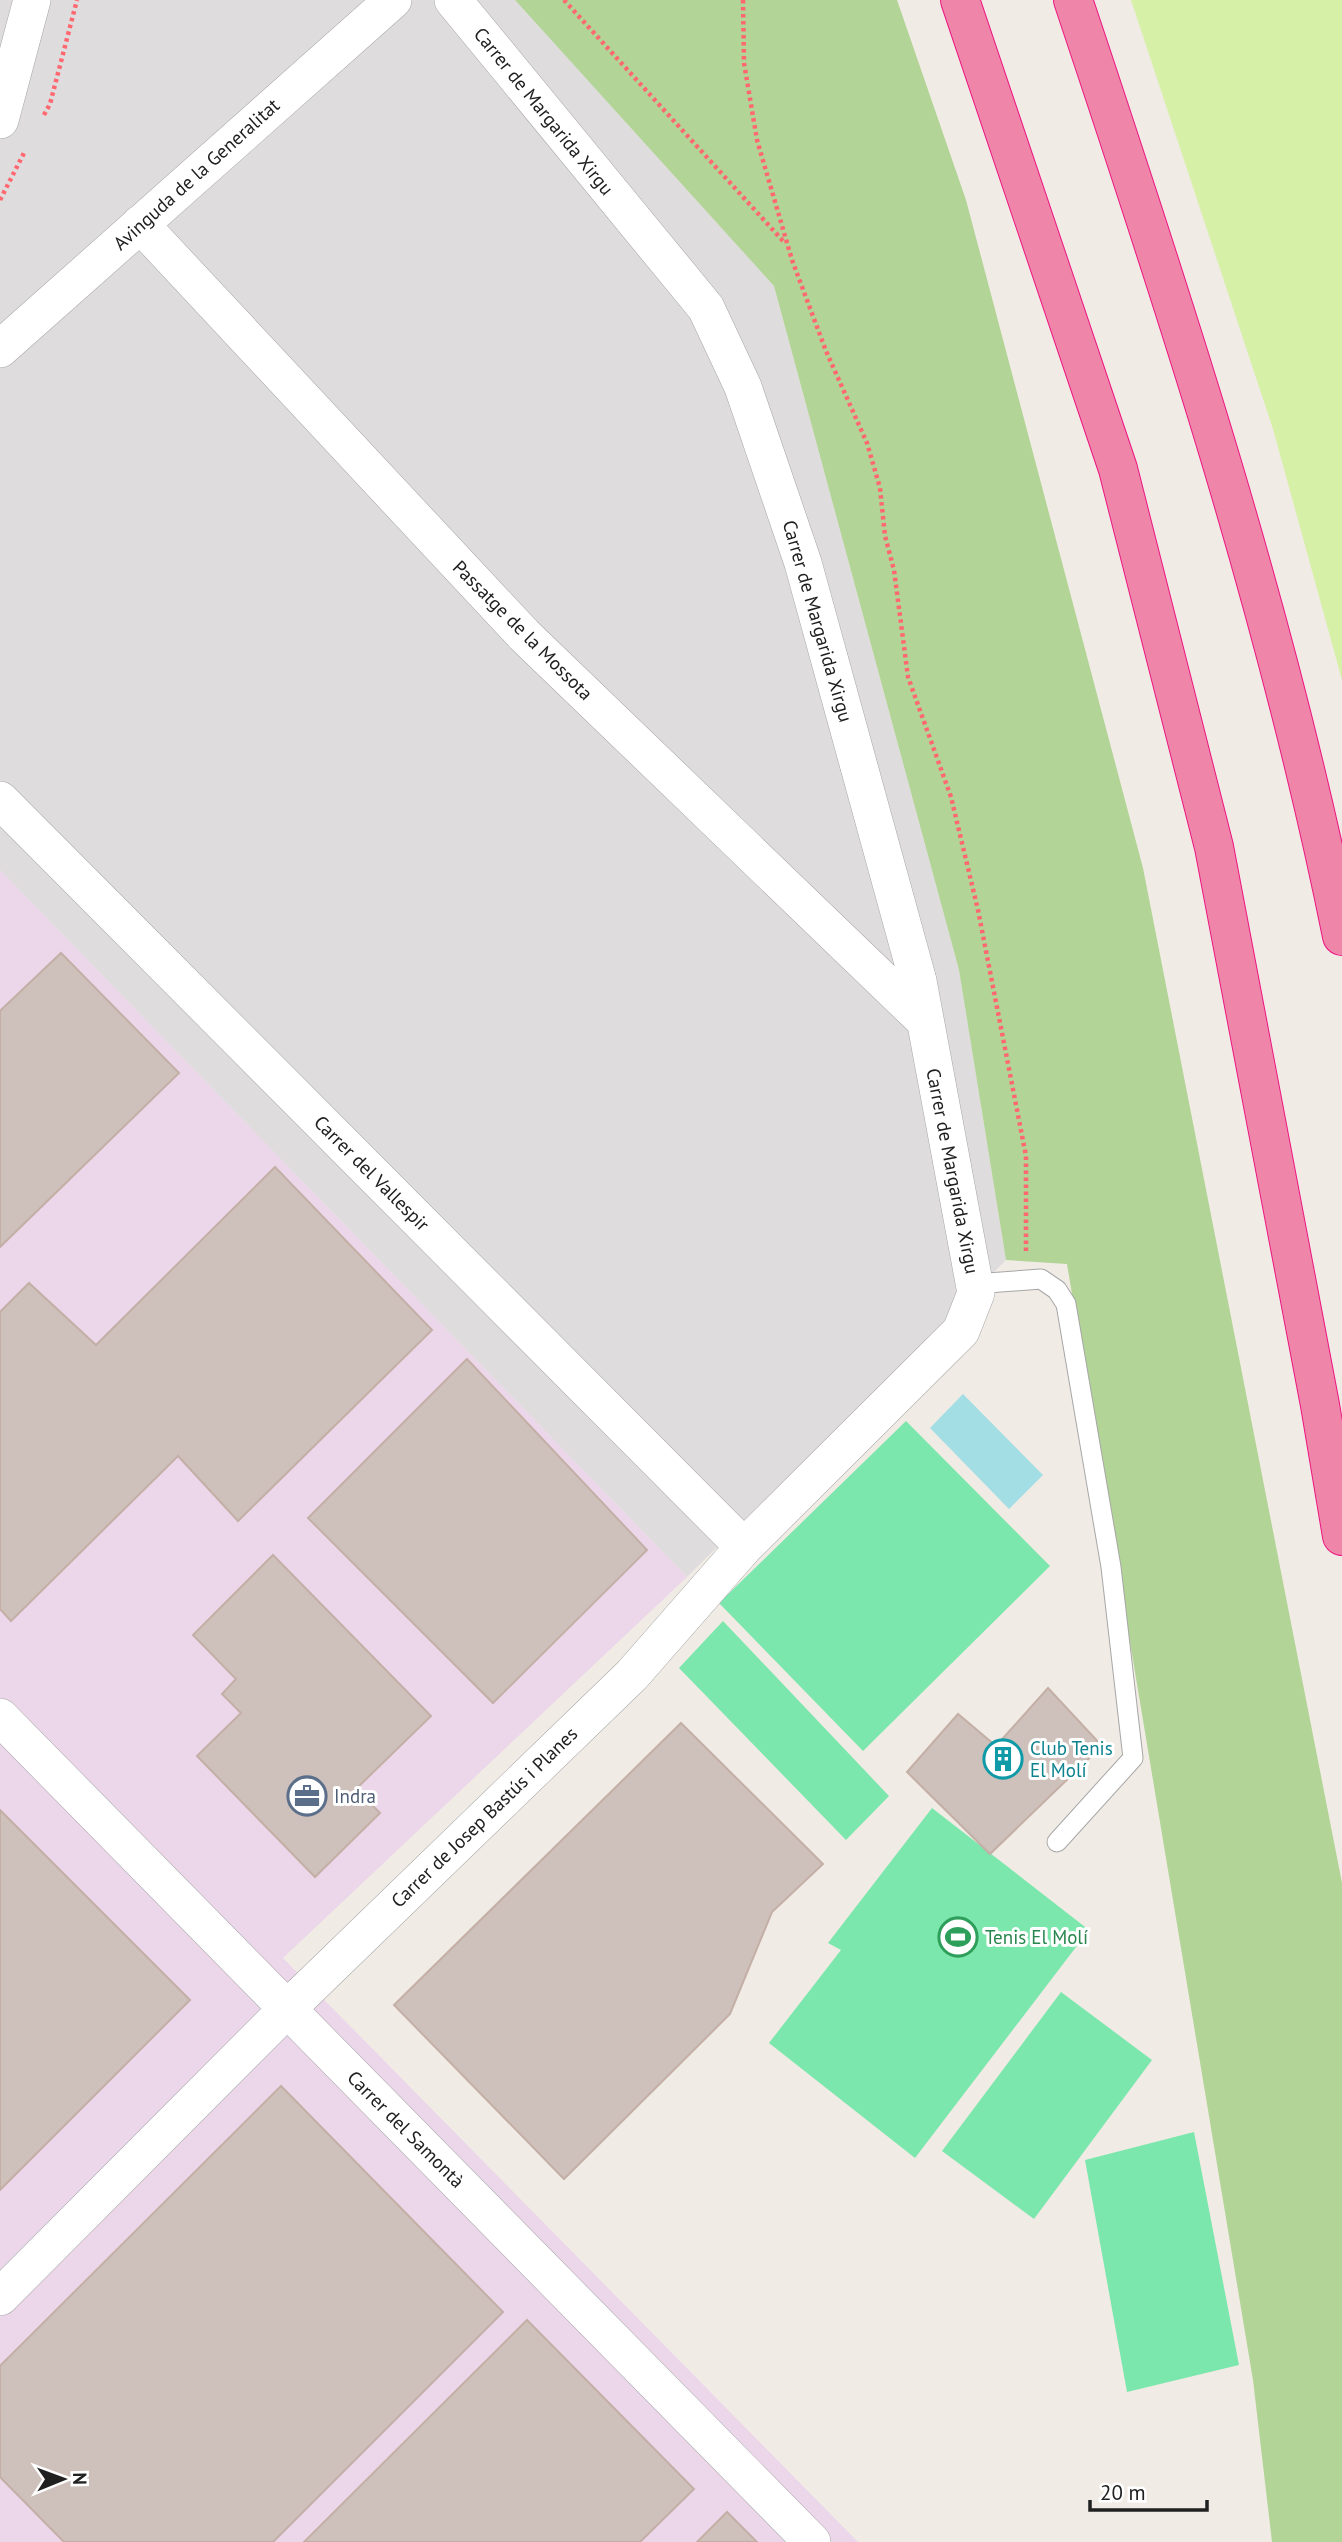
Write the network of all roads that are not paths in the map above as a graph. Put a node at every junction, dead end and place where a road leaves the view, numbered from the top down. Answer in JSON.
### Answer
{"nodes":[{"id":1,"x":32,"y":0,"type":"edge"},
{"id":2,"x":393,"y":0,"type":"edge"},
{"id":3,"x":453,"y":0,"type":"edge"},
{"id":4,"x":960,"y":0,"type":"edge"},
{"id":5,"x":1073,"y":0,"type":"edge"},
{"id":6,"x":0,"y":120,"type":"edge"},
{"id":7,"x":140,"y":224,"type":"junction"},
{"id":8,"x":0,"y":349,"type":"edge"},
{"id":9,"x":0,"y":800,"type":"edge"},
{"id":10,"x":1342,"y":936,"type":"edge"},
{"id":11,"x":924,"y":1020,"type":"junction"},
{"id":12,"x":974,"y":1284,"type":"junction"},
{"id":13,"x":961,"y":1331,"type":"joint"},
{"id":14,"x":1342,"y":1536,"type":"edge"},
{"id":15,"x":744,"y":1547,"type":"junction"},
{"id":16,"x":0,"y":1717,"type":"edge"},
{"id":17,"x":1057,"y":1843,"type":"dead end"},
{"id":18,"x":287,"y":2009,"type":"junction"},
{"id":19,"x":0,"y":2297,"type":"edge"},
{"id":20,"x":812,"y":2542,"type":"edge"}],
"edges":[{"from":1,"to":6,"type":"street"},
{"from":2,"to":7,"type":"street","name":"Avinguda de la Generalitat"},
{"from":3,"to":11,"type":"street","name":"Carrer de Margarida Xirgu"},
{"from":4,"to":14,"type":"highway"},
{"from":5,"to":10,"type":"highway"},
{"from":7,"to":8,"type":"street","name":"Avinguda de la Generalitat"},
{"from":7,"to":11,"type":"street","name":"Passatge de la Mossota"},
{"from":9,"to":15,"type":"street","name":"Carrer del Vallespir"},
{"from":11,"to":12,"type":"street","name":"Carrer de Margarida Xirgu"},
{"from":12,"to":13,"type":"street","name":"Carrer de Margarida Xirgu"},
{"from":12,"to":17,"type":"lane"},
{"from":13,"to":15,"type":"street","name":"Carrer de Josep Bastús i Planes"},
{"from":15,"to":18,"type":"street","name":"Carrer de Josep Bastús i Planes"},
{"from":16,"to":18,"type":"street","name":"Carrer del Samontà"},
{"from":18,"to":19,"type":"street","name":"Carrer de Josep Bastús i Planes"},
{"from":18,"to":20,"type":"street","name":"Carrer del Samontà"}]}
